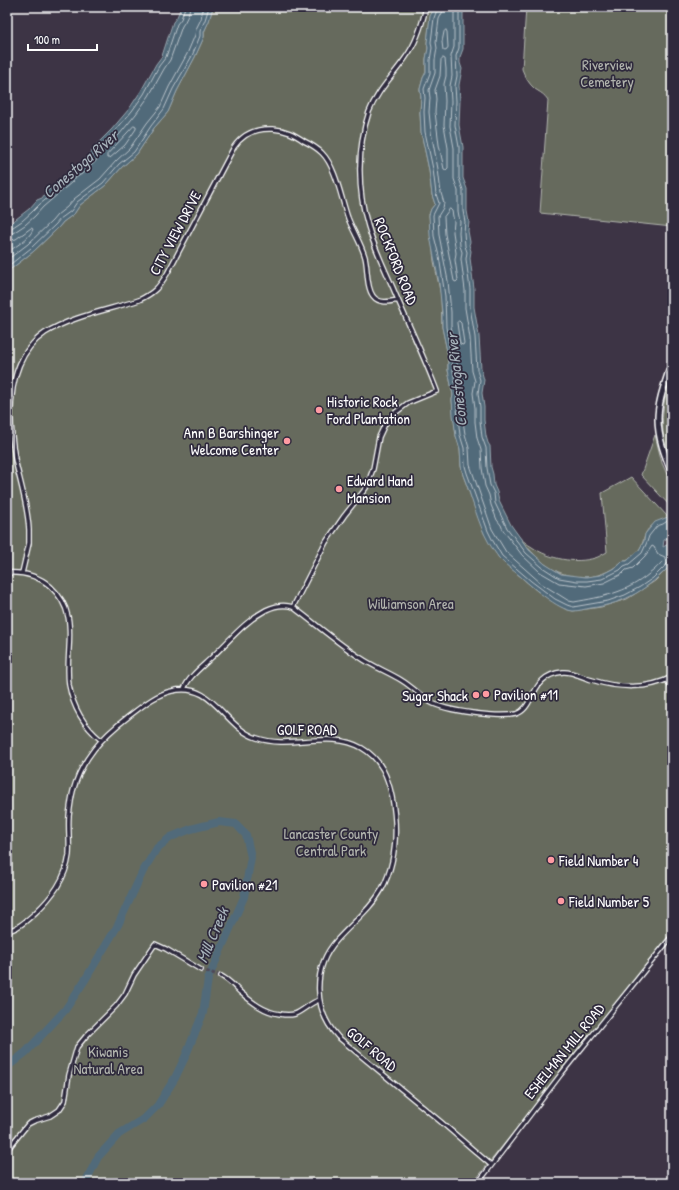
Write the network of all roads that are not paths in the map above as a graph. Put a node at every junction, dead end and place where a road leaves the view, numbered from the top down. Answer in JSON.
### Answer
{"nodes":[{"id":1,"x":426,"y":7,"type":"edge"},
{"id":2,"x":398,"y":300,"type":"junction"},
{"id":3,"x":672,"y":361,"type":"edge"},
{"id":4,"x":672,"y":473,"type":"edge"},
{"id":5,"x":7,"y":573,"type":"edge"},
{"id":6,"x":22,"y":573,"type":"junction"},
{"id":7,"x":293,"y":607,"type":"junction"},
{"id":8,"x":672,"y":677,"type":"edge"},
{"id":9,"x":667,"y":680,"type":"junction"},
{"id":10,"x":184,"y":689,"type":"junction"},
{"id":11,"x":672,"y":689,"type":"edge"},
{"id":12,"x":101,"y":740,"type":"junction"},
{"id":13,"x":7,"y":932,"type":"edge"},
{"id":14,"x":672,"y":936,"type":"edge"},
{"id":15,"x":201,"y":970,"type":"tunnel mouth"},
{"id":16,"x":221,"y":976,"type":"tunnel mouth"},
{"id":17,"x":319,"y":1000,"type":"junction"},
{"id":18,"x":7,"y":1150,"type":"edge"},
{"id":19,"x":492,"y":1165,"type":"junction"},
{"id":20,"x":478,"y":1183,"type":"edge"}],
"edges":[{"from":1,"to":2,"type":"street","name":"ROCKFORD ROAD"},
{"from":2,"to":6,"type":"street","name":"CITY VIEW DRIVE"},
{"from":2,"to":7,"type":"street","name":"ROCKFORD ROAD"},
{"from":3,"to":4,"type":"main road"},
{"from":5,"to":6,"type":"street"},
{"from":6,"to":12,"type":"street"},
{"from":7,"to":9,"type":"street"},
{"from":7,"to":10,"type":"street"},
{"from":8,"to":9,"type":"street"},
{"from":9,"to":11,"type":"street"},
{"from":10,"to":12,"type":"street","name":"GOLF ROAD"},
{"from":10,"to":17,"type":"street","name":"GOLF ROAD"},
{"from":12,"to":13,"type":"street","name":"GOLF ROAD"},
{"from":14,"to":19,"type":"street","name":"ESHELMAN MILL ROAD"},
{"from":15,"to":18,"type":"street"},
{"from":16,"to":17,"type":"street"},
{"from":17,"to":19,"type":"street","name":"GOLF ROAD"},
{"from":19,"to":20,"type":"street","name":"ESHELMAN MILL ROAD"}]}
